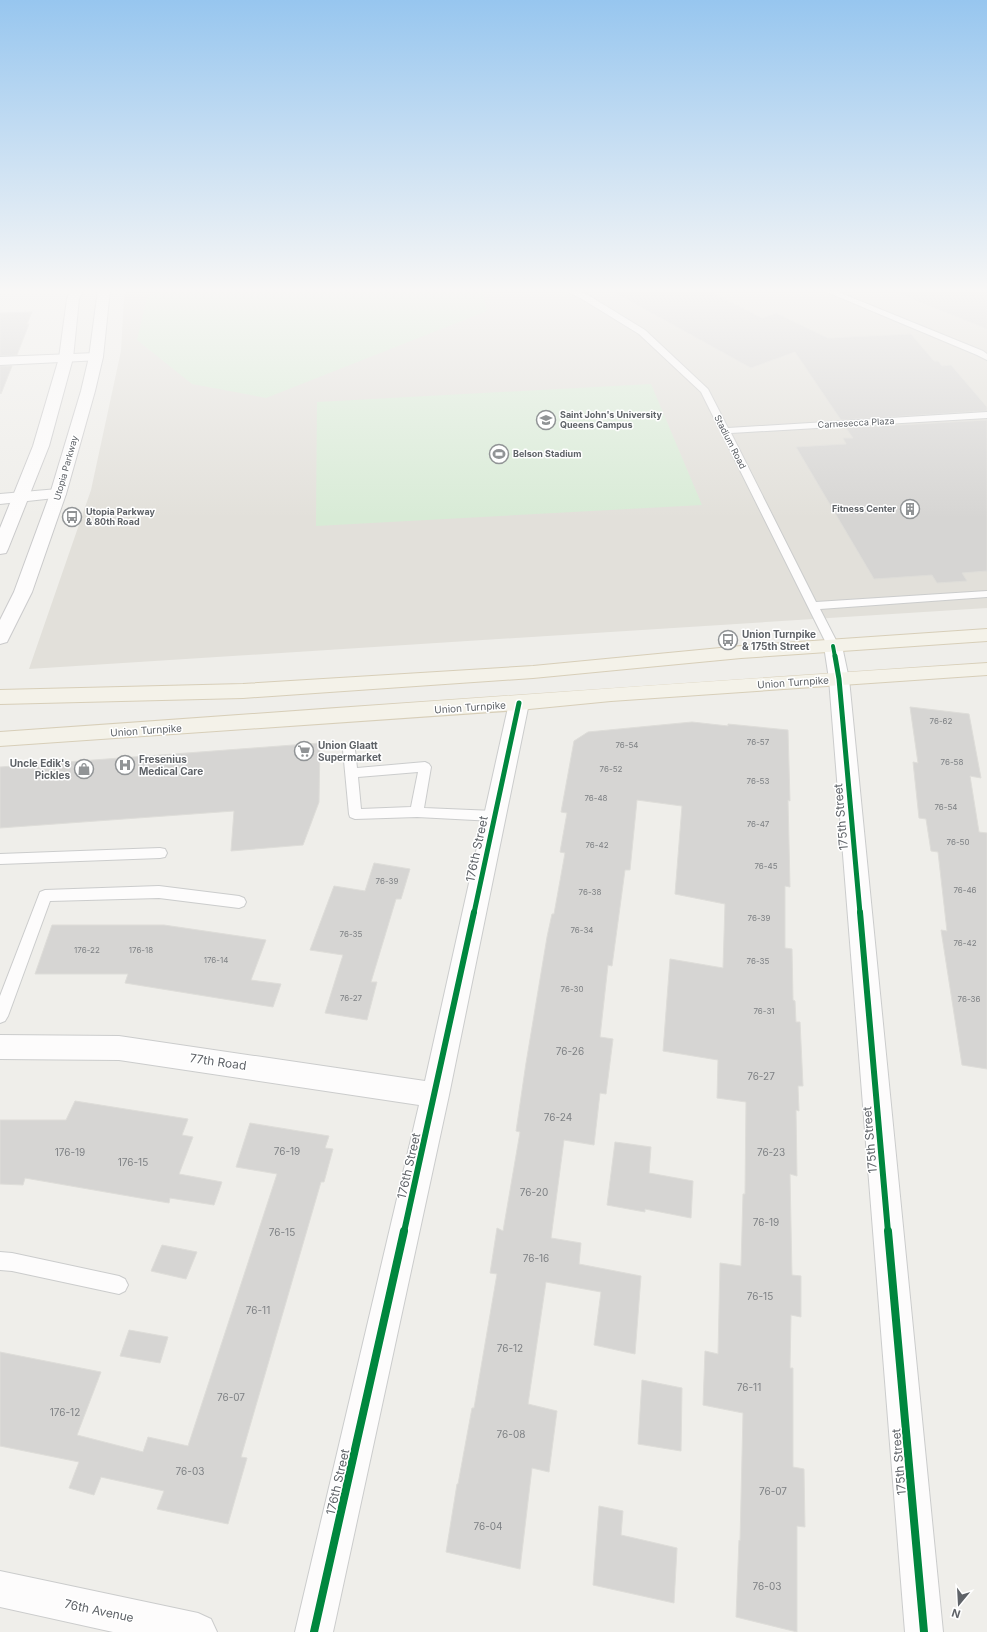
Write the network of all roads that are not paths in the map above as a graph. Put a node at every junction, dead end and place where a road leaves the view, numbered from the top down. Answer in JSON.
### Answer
{"nodes":[{"id":1,"x":64,"y":366,"type":"edge"},
{"id":2,"x":94,"y":366,"type":"edge"},
{"id":3,"x":678,"y":366,"type":"edge"},
{"id":4,"x":987,"y":415,"type":"edge"},
{"id":5,"x":725,"y":431,"type":"junction"},
{"id":6,"x":58,"y":494,"type":"junction"},
{"id":7,"x":19,"y":498,"type":"junction"},
{"id":8,"x":0,"y":499,"type":"edge"},
{"id":9,"x":0,"y":549,"type":"edge"},
{"id":10,"x":987,"y":594,"type":"edge"},
{"id":11,"x":813,"y":606,"type":"junction"},
{"id":12,"x":987,"y":635,"type":"edge"},
{"id":13,"x":0,"y":638,"type":"edge"},
{"id":14,"x":833,"y":646,"type":"junction"},
{"id":15,"x":987,"y":669,"type":"edge"},
{"id":16,"x":839,"y":679,"type":"junction"},
{"id":17,"x":0,"y":697,"type":"edge"},
{"id":18,"x":518,"y":703,"type":"junction"},
{"id":19,"x":0,"y":739,"type":"edge"},
{"id":20,"x":349,"y":750,"type":"dead end"},
{"id":21,"x":352,"y":773,"type":"junction"},
{"id":22,"x":417,"y":812,"type":"junction"},
{"id":23,"x":494,"y":816,"type":"junction"},
{"id":24,"x":160,"y":852,"type":"dead end"},
{"id":25,"x":0,"y":859,"type":"edge"},
{"id":26,"x":239,"y":902,"type":"dead end"},
{"id":27,"x":0,"y":1016,"type":"edge"},
{"id":28,"x":0,"y":1047,"type":"edge"},
{"id":29,"x":435,"y":1095,"type":"junction"},
{"id":30,"x":0,"y":1261,"type":"edge"},
{"id":31,"x":120,"y":1285,"type":"dead end"},
{"id":32,"x":0,"y":1590,"type":"edge"},
{"id":33,"x":198,"y":1632,"type":"edge"},
{"id":34,"x":314,"y":1632,"type":"edge"},
{"id":35,"x":924,"y":1632,"type":"edge"}],
"edges":[{"from":1,"to":7,"type":"street"},
{"from":2,"to":6,"type":"street","name":"Utopia Parkway"},
{"from":3,"to":5,"type":"lane","name":"Stadium Road"},
{"from":4,"to":5,"type":"lane","name":"Carnesecca Plaza"},
{"from":5,"to":11,"type":"lane","name":"Stadium Road"},
{"from":6,"to":7,"type":"street"},
{"from":6,"to":13,"type":"street","name":"Utopia Parkway"},
{"from":7,"to":8,"type":"street"},
{"from":7,"to":9,"type":"street"},
{"from":10,"to":11,"type":"lane"},
{"from":11,"to":14,"type":"lane","name":"Stadium Road"},
{"from":12,"to":14,"type":"main road"},
{"from":14,"to":16,"type":"street","name":"175th Street"},
{"from":14,"to":17,"type":"main road"},
{"from":15,"to":16,"type":"main road","name":"Union Turnpike"},
{"from":16,"to":18,"type":"main road","name":"Union Turnpike"},
{"from":16,"to":35,"type":"street","name":"175th Street"},
{"from":18,"to":19,"type":"main road","name":"Union Turnpike"},
{"from":18,"to":23,"type":"street","name":"176th Street"},
{"from":20,"to":21,"type":"lane"},
{"from":21,"to":22,"type":"lane"},
{"from":21,"to":22,"type":"lane"},
{"from":22,"to":23,"type":"lane"},
{"from":23,"to":29,"type":"street","name":"176th Street"},
{"from":24,"to":25,"type":"lane"},
{"from":26,"to":27,"type":"lane"},
{"from":28,"to":29,"type":"street","name":"77th Road"},
{"from":29,"to":34,"type":"street","name":"176th Street"},
{"from":30,"to":31,"type":"lane"},
{"from":32,"to":33,"type":"street","name":"76th Avenue"}]}
